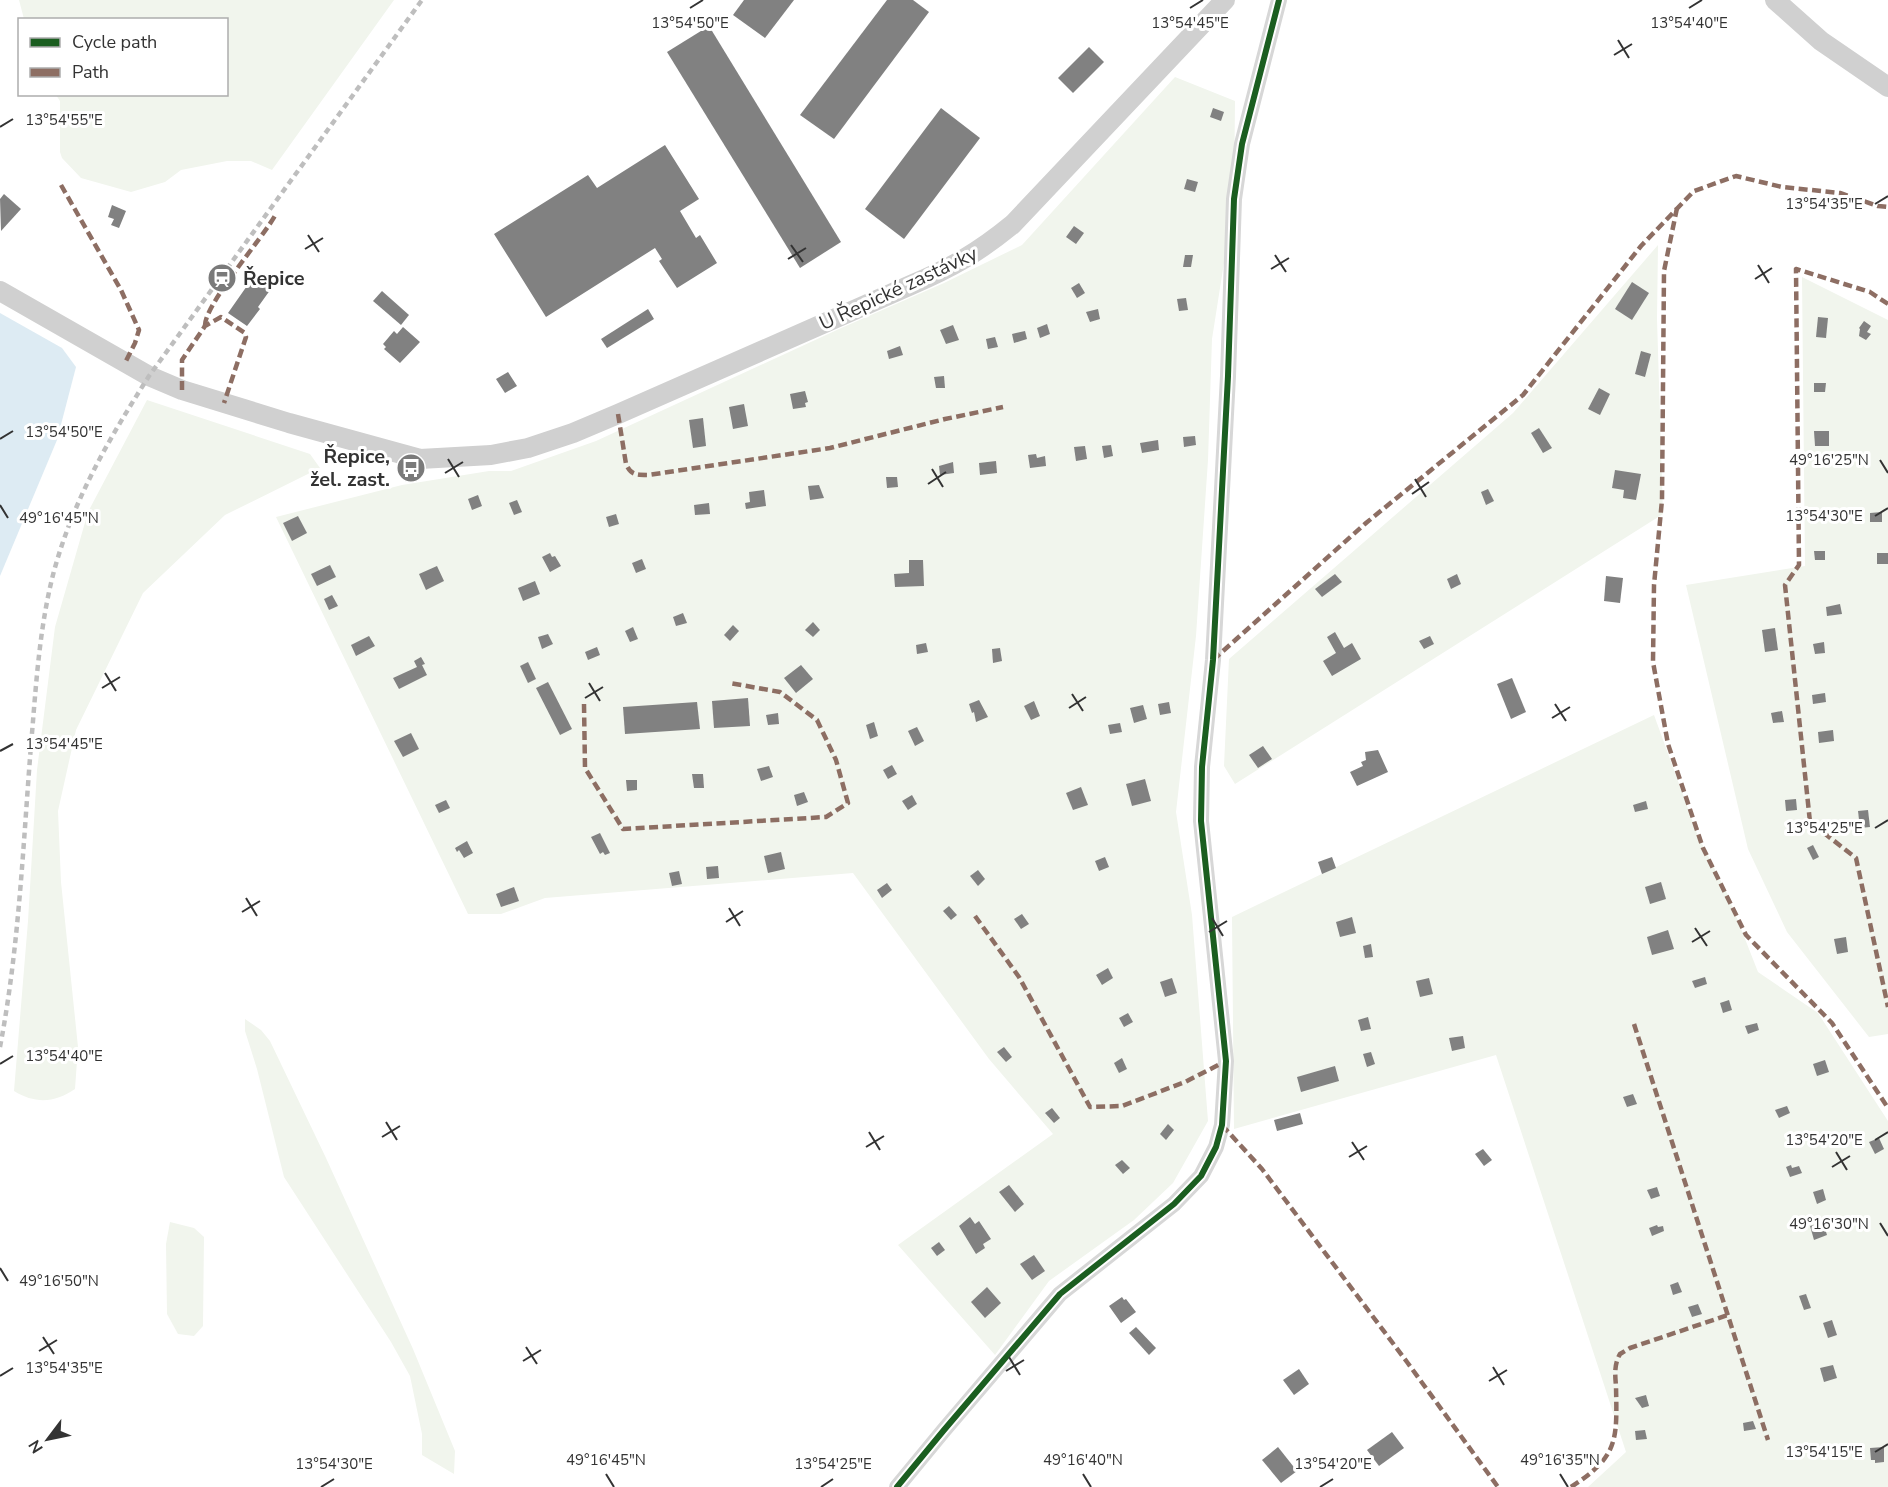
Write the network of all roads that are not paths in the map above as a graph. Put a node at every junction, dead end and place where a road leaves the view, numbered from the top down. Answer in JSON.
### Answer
{"nodes":[{"id":1,"x":1225,"y":0,"type":"edge"},
{"id":2,"x":1279,"y":0,"type":"edge"},
{"id":3,"x":1775,"y":0,"type":"edge"},
{"id":4,"x":1888,"y":87,"type":"edge"},
{"id":5,"x":0,"y":291,"type":"edge"},
{"id":6,"x":897,"y":1487,"type":"edge"}],
"edges":[{"from":1,"to":5,"type":"main road","name":"U Řepické zastávky"},
{"from":2,"to":6,"type":"street"},
{"from":3,"to":4,"type":"main road"}]}
